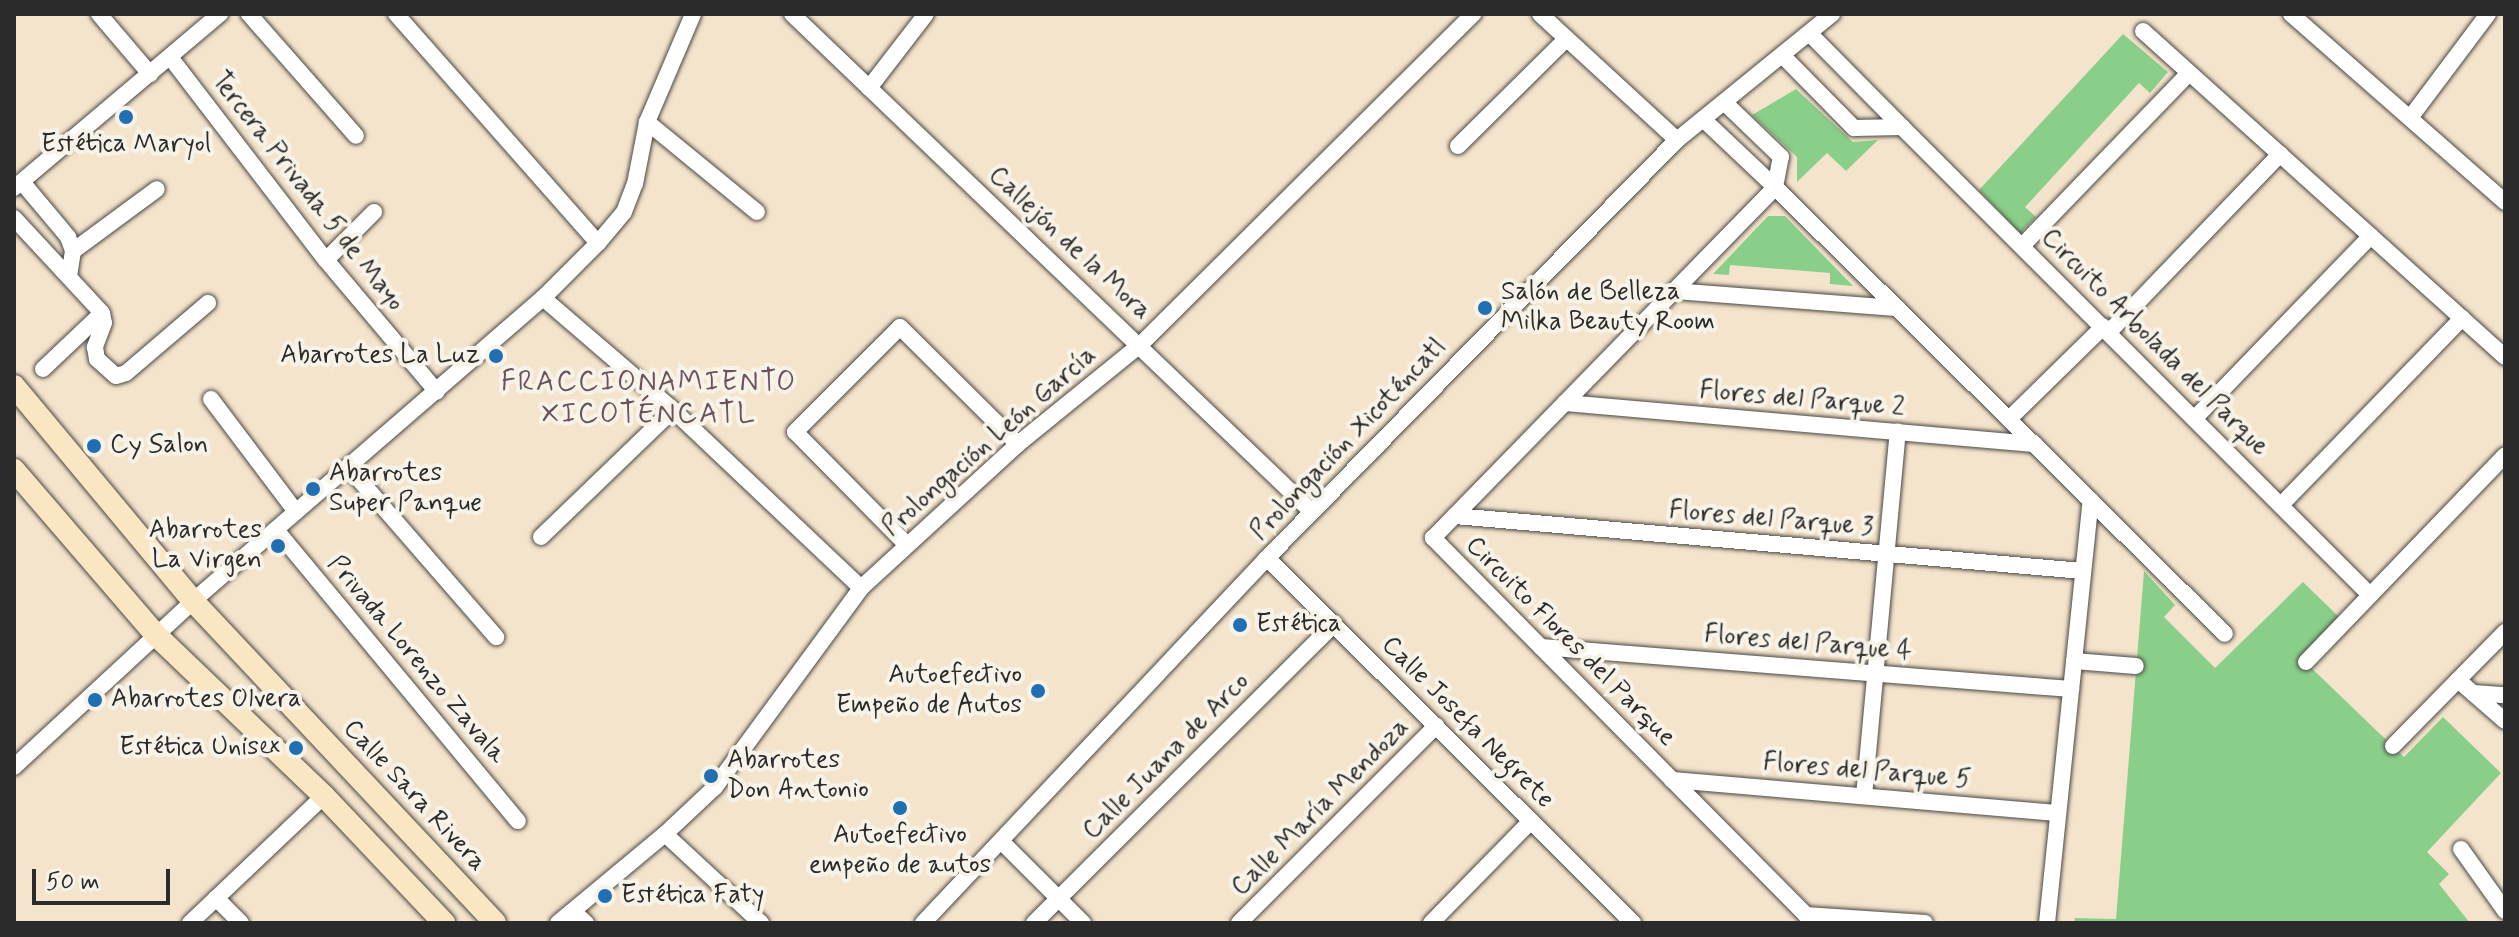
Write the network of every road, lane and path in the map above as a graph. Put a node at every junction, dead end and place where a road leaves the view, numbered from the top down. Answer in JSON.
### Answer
{"nodes":[{"id":1,"x":99,"y":14,"type":"edge"},
{"id":2,"x":220,"y":14,"type":"edge"},
{"id":3,"x":249,"y":14,"type":"edge"},
{"id":4,"x":396,"y":14,"type":"edge"},
{"id":5,"x":693,"y":14,"type":"edge"},
{"id":6,"x":792,"y":14,"type":"edge"},
{"id":7,"x":926,"y":14,"type":"edge"},
{"id":8,"x":1473,"y":14,"type":"edge"},
{"id":9,"x":1540,"y":14,"type":"edge"},
{"id":10,"x":1832,"y":14,"type":"edge"},
{"id":11,"x":2488,"y":14,"type":"edge"},
{"id":12,"x":2293,"y":15,"type":"edge"},
{"id":13,"x":2143,"y":31,"type":"dead end"},
{"id":14,"x":1809,"y":33,"type":"junction"},
{"id":15,"x":1566,"y":39,"type":"junction"},
{"id":16,"x":1782,"y":55,"type":"junction"},
{"id":17,"x":170,"y":57,"type":"junction"},
{"id":18,"x":2189,"y":73,"type":"junction"},
{"id":19,"x":150,"y":74,"type":"junction"},
{"id":20,"x":869,"y":88,"type":"junction"},
{"id":21,"x":1724,"y":102,"type":"junction"},
{"id":22,"x":2410,"y":118,"type":"junction"},
{"id":23,"x":1703,"y":119,"type":"junction"},
{"id":24,"x":647,"y":122,"type":"junction"},
{"id":25,"x":1902,"y":127,"type":"junction"},
{"id":26,"x":356,"y":136,"type":"dead end"},
{"id":27,"x":1677,"y":140,"type":"junction"},
{"id":28,"x":1458,"y":146,"type":"dead end"},
{"id":29,"x":2280,"y":154,"type":"junction"},
{"id":30,"x":18,"y":185,"type":"edge"},
{"id":31,"x":1775,"y":187,"type":"junction"},
{"id":32,"x":157,"y":189,"type":"dead end"},
{"id":33,"x":2505,"y":202,"type":"edge"},
{"id":34,"x":374,"y":212,"type":"dead end"},
{"id":35,"x":757,"y":212,"type":"dead end"},
{"id":36,"x":14,"y":218,"type":"edge"},
{"id":37,"x":2371,"y":236,"type":"junction"},
{"id":38,"x":598,"y":243,"type":"junction"},
{"id":39,"x":2022,"y":246,"type":"junction"},
{"id":40,"x":73,"y":251,"type":"junction"},
{"id":41,"x":326,"y":260,"type":"junction"},
{"id":42,"x":69,"y":275,"type":"junction"},
{"id":43,"x":1674,"y":291,"type":"junction"},
{"id":44,"x":543,"y":298,"type":"junction"},
{"id":45,"x":208,"y":303,"type":"dead end"},
{"id":46,"x":1897,"y":308,"type":"junction"},
{"id":47,"x":102,"y":313,"type":"junction"},
{"id":48,"x":2462,"y":318,"type":"junction"},
{"id":49,"x":2106,"y":329,"type":"junction"},
{"id":50,"x":1140,"y":345,"type":"junction"},
{"id":51,"x":2505,"y":357,"type":"edge"},
{"id":52,"x":43,"y":369,"type":"dead end"},
{"id":53,"x":14,"y":386,"type":"edge"},
{"id":54,"x":437,"y":392,"type":"junction"},
{"id":55,"x":211,"y":399,"type":"dead end"},
{"id":56,"x":1565,"y":403,"type":"junction"},
{"id":57,"x":673,"y":410,"type":"junction"},
{"id":58,"x":2195,"y":418,"type":"junction"},
{"id":59,"x":2009,"y":419,"type":"junction"},
{"id":60,"x":1898,"y":432,"type":"junction"},
{"id":61,"x":1018,"y":444,"type":"junction"},
{"id":62,"x":2034,"y":444,"type":"junction"},
{"id":63,"x":2505,"y":455,"type":"edge"},
{"id":64,"x":350,"y":469,"type":"junction"},
{"id":65,"x":14,"y":470,"type":"edge"},
{"id":66,"x":2091,"y":500,"type":"junction"},
{"id":67,"x":2282,"y":504,"type":"junction"},
{"id":68,"x":296,"y":512,"type":"junction"},
{"id":69,"x":1312,"y":512,"type":"junction"},
{"id":70,"x":1455,"y":516,"type":"junction"},
{"id":71,"x":277,"y":531,"type":"junction"},
{"id":72,"x":541,"y":537,"type":"dead end"},
{"id":73,"x":907,"y":545,"type":"junction"},
{"id":74,"x":1886,"y":554,"type":"junction"},
{"id":75,"x":1267,"y":558,"type":"junction"},
{"id":76,"x":2083,"y":571,"type":"junction"},
{"id":77,"x":861,"y":588,"type":"junction"},
{"id":78,"x":2370,"y":595,"type":"junction"},
{"id":79,"x":193,"y":601,"type":"junction"},
{"id":80,"x":1334,"y":624,"type":"junction"},
{"id":81,"x":2505,"y":632,"type":"edge"},
{"id":82,"x":2225,"y":634,"type":"dead end"},
{"id":83,"x":156,"y":635,"type":"junction"},
{"id":84,"x":496,"y":637,"type":"dead end"},
{"id":85,"x":1541,"y":647,"type":"junction"},
{"id":86,"x":2074,"y":661,"type":"junction"},
{"id":87,"x":2306,"y":662,"type":"dead end"},
{"id":88,"x":2136,"y":666,"type":"dead end"},
{"id":89,"x":1875,"y":673,"type":"junction"},
{"id":90,"x":2458,"y":680,"type":"junction"},
{"id":91,"x":2071,"y":689,"type":"junction"},
{"id":92,"x":2473,"y":693,"type":"junction"},
{"id":93,"x":2505,"y":695,"type":"edge"},
{"id":94,"x":2505,"y":721,"type":"edge"},
{"id":95,"x":1436,"y":726,"type":"junction"},
{"id":96,"x":2393,"y":746,"type":"dead end"},
{"id":97,"x":14,"y":767,"type":"edge"},
{"id":98,"x":1672,"y":780,"type":"junction"},
{"id":99,"x":324,"y":796,"type":"junction"},
{"id":100,"x":1864,"y":796,"type":"junction"},
{"id":101,"x":2058,"y":813,"type":"junction"},
{"id":102,"x":518,"y":821,"type":"dead end"},
{"id":103,"x":1531,"y":821,"type":"junction"},
{"id":104,"x":665,"y":834,"type":"junction"},
{"id":105,"x":1001,"y":841,"type":"junction"},
{"id":106,"x":2461,"y":849,"type":"dead end"},
{"id":107,"x":216,"y":898,"type":"junction"},
{"id":108,"x":1059,"y":899,"type":"junction"},
{"id":109,"x":2505,"y":911,"type":"edge"},
{"id":110,"x":579,"y":917,"type":"edge"},
{"id":111,"x":1810,"y":919,"type":"edge"},
{"id":112,"x":190,"y":923,"type":"edge"},
{"id":113,"x":241,"y":923,"type":"edge"},
{"id":114,"x":444,"y":923,"type":"edge"},
{"id":115,"x":495,"y":923,"type":"edge"},
{"id":116,"x":558,"y":923,"type":"edge"},
{"id":117,"x":761,"y":923,"type":"edge"},
{"id":118,"x":923,"y":923,"type":"edge"},
{"id":119,"x":1034,"y":923,"type":"edge"},
{"id":120,"x":1083,"y":923,"type":"edge"},
{"id":121,"x":1239,"y":923,"type":"edge"},
{"id":122,"x":1431,"y":923,"type":"edge"},
{"id":123,"x":1633,"y":923,"type":"edge"},
{"id":124,"x":1925,"y":923,"type":"edge"},
{"id":125,"x":2047,"y":923,"type":"edge"}],
"edges":[{"from":1,"to":19,"type":"street"},
{"from":2,"to":17,"type":"street"},
{"from":3,"to":26,"type":"street"},
{"from":4,"to":38,"type":"street"},
{"from":5,"to":24,"type":"street"},
{"from":6,"to":20,"type":"street","name":"Callejón de la Mora"},
{"from":7,"to":20,"type":"street"},
{"from":8,"to":50,"type":"street","name":"Prolongación León García"},
{"from":9,"to":15,"type":"street"},
{"from":10,"to":14,"type":"street","name":"Prolongación Xicoténcatl"},
{"from":11,"to":22,"type":"street"},
{"from":12,"to":22,"type":"street"},
{"from":13,"to":18,"type":"street"},
{"from":14,"to":16,"type":"street","name":"Prolongación Xicoténcatl"},
{"from":14,"to":25,"type":"street","name":"Circuito Arbolada del Parque"},
{"from":15,"to":27,"type":"street"},
{"from":15,"to":28,"type":"street"},
{"from":16,"to":21,"type":"street","name":"Prolongación Xicoténcatl"},
{"from":16,"to":25,"type":"street"},
{"from":17,"to":19,"type":"street"},
{"from":17,"to":41,"type":"street","name":"Tercera Privada 5 de Mayo"},
{"from":18,"to":29,"type":"street"},
{"from":18,"to":39,"type":"street"},
{"from":19,"to":30,"type":"street"},
{"from":20,"to":50,"type":"street","name":"Callejón de la Mora"},
{"from":21,"to":23,"type":"street","name":"Prolongación Xicoténcatl"},
{"from":21,"to":31,"type":"street"},
{"from":22,"to":33,"type":"street"},
{"from":23,"to":27,"type":"street","name":"Prolongación Xicoténcatl"},
{"from":23,"to":31,"type":"street"},
{"from":24,"to":35,"type":"street"},
{"from":24,"to":38,"type":"street"},
{"from":25,"to":39,"type":"street","name":"Circuito Arbolada del Parque"},
{"from":27,"to":69,"type":"street","name":"Prolongación Xicoténcatl"},
{"from":29,"to":37,"type":"street"},
{"from":29,"to":49,"type":"street"},
{"from":30,"to":40,"type":"street"},
{"from":31,"to":43,"type":"street","name":"Circuito Flores del Parque"},
{"from":31,"to":46,"type":"street"},
{"from":32,"to":40,"type":"street"},
{"from":34,"to":41,"type":"street"},
{"from":36,"to":42,"type":"street"},
{"from":37,"to":48,"type":"street"},
{"from":37,"to":58,"type":"street"},
{"from":38,"to":44,"type":"street"},
{"from":39,"to":49,"type":"street","name":"Circuito Arbolada del Parque"},
{"from":40,"to":42,"type":"street"},
{"from":41,"to":54,"type":"street","name":"Tercera Privada 5 de Mayo"},
{"from":42,"to":47,"type":"street"},
{"from":43,"to":46,"type":"street"},
{"from":43,"to":56,"type":"street","name":"Circuito Flores del Parque"},
{"from":44,"to":54,"type":"street"},
{"from":44,"to":57,"type":"street"},
{"from":45,"to":47,"type":"street"},
{"from":46,"to":59,"type":"street"},
{"from":47,"to":52,"type":"street"},
{"from":48,"to":51,"type":"street"},
{"from":48,"to":67,"type":"street"},
{"from":49,"to":58,"type":"street","name":"Circuito Arbolada del Parque"},
{"from":49,"to":59,"type":"street"},
{"from":50,"to":61,"type":"street","name":"Prolongación León García"},
{"from":50,"to":69,"type":"street","name":"Callejón de la Mora"},
{"from":53,"to":79,"type":"street","name":"Calle Sara Rivera"},
{"from":54,"to":64,"type":"street"},
{"from":55,"to":68,"type":"street"},
{"from":56,"to":60,"type":"street","name":"Flores del Parque 2"},
{"from":56,"to":70,"type":"street","name":"Circuito Flores del Parque"},
{"from":57,"to":72,"type":"street"},
{"from":57,"to":77,"type":"street"},
{"from":58,"to":67,"type":"street","name":"Circuito Arbolada del Parque"},
{"from":59,"to":62,"type":"street"},
{"from":60,"to":62,"type":"street","name":"Flores del Parque 2"},
{"from":60,"to":74,"type":"street"},
{"from":61,"to":73,"type":"street","name":"Prolongación León García"},
{"from":61,"to":73,"type":"street"},
{"from":62,"to":66,"type":"street"},
{"from":63,"to":78,"type":"street"},
{"from":64,"to":68,"type":"street"},
{"from":64,"to":84,"type":"street"},
{"from":65,"to":83,"type":"street"},
{"from":66,"to":76,"type":"street"},
{"from":66,"to":82,"type":"street"},
{"from":67,"to":78,"type":"street","name":"Circuito Arbolada del Parque"},
{"from":68,"to":71,"type":"street"},
{"from":69,"to":75,"type":"street","name":"Prolongación Xicoténcatl"},
{"from":70,"to":74,"type":"street","name":"Flores del Parque 3"},
{"from":70,"to":85,"type":"street","name":"Circuito Flores del Parque"},
{"from":71,"to":79,"type":"street"},
{"from":71,"to":102,"type":"street","name":"Privada Lorenzo Zavala"},
{"from":73,"to":77,"type":"street","name":"Prolongación León García"},
{"from":74,"to":76,"type":"street","name":"Flores del Parque 3"},
{"from":74,"to":89,"type":"street"},
{"from":75,"to":80,"type":"street","name":"Calle Josefa Negrete"},
{"from":75,"to":105,"type":"street","name":"Prolongación Xicoténcatl"},
{"from":76,"to":86,"type":"street"},
{"from":77,"to":104,"type":"street","name":"Prolongación León García"},
{"from":78,"to":87,"type":"street"},
{"from":79,"to":83,"type":"street"},
{"from":79,"to":115,"type":"street","name":"Calle Sara Rivera"},
{"from":80,"to":95,"type":"street","name":"Calle Josefa Negrete"},
{"from":80,"to":108,"type":"street","name":"Calle Juana de Arco"},
{"from":81,"to":90,"type":"street"},
{"from":83,"to":97,"type":"street"},
{"from":83,"to":99,"type":"street"},
{"from":85,"to":89,"type":"street","name":"Flores del Parque 4"},
{"from":85,"to":98,"type":"street","name":"Circuito Flores del Parque"},
{"from":86,"to":88,"type":"street"},
{"from":86,"to":91,"type":"street"},
{"from":89,"to":91,"type":"street","name":"Flores del Parque 4"},
{"from":89,"to":100,"type":"street"},
{"from":90,"to":92,"type":"street"},
{"from":90,"to":96,"type":"street"},
{"from":91,"to":101,"type":"street"},
{"from":92,"to":93,"type":"street"},
{"from":92,"to":94,"type":"street"},
{"from":95,"to":103,"type":"street","name":"Calle Josefa Negrete"},
{"from":95,"to":121,"type":"street","name":"Calle María Mendoza"},
{"from":98,"to":100,"type":"street","name":"Flores del Parque 5"},
{"from":98,"to":111,"type":"street","name":"Circuito Flores del Parque"},
{"from":99,"to":107,"type":"street"},
{"from":99,"to":114,"type":"street"},
{"from":100,"to":101,"type":"street","name":"Flores del Parque 5"},
{"from":101,"to":125,"type":"street"},
{"from":103,"to":122,"type":"street"},
{"from":103,"to":123,"type":"street","name":"Calle Josefa Negrete"},
{"from":104,"to":110,"type":"street","name":"Prolongación León García"},
{"from":104,"to":117,"type":"street"},
{"from":105,"to":108,"type":"street"},
{"from":105,"to":118,"type":"street","name":"Prolongación Xicoténcatl"},
{"from":106,"to":109,"type":"street"},
{"from":107,"to":112,"type":"street"},
{"from":107,"to":113,"type":"street"},
{"from":108,"to":119,"type":"street","name":"Calle Juana de Arco"},
{"from":108,"to":120,"type":"street"},
{"from":110,"to":116,"type":"street","name":"Prolongación León García"},
{"from":111,"to":124,"type":"street"}]}
